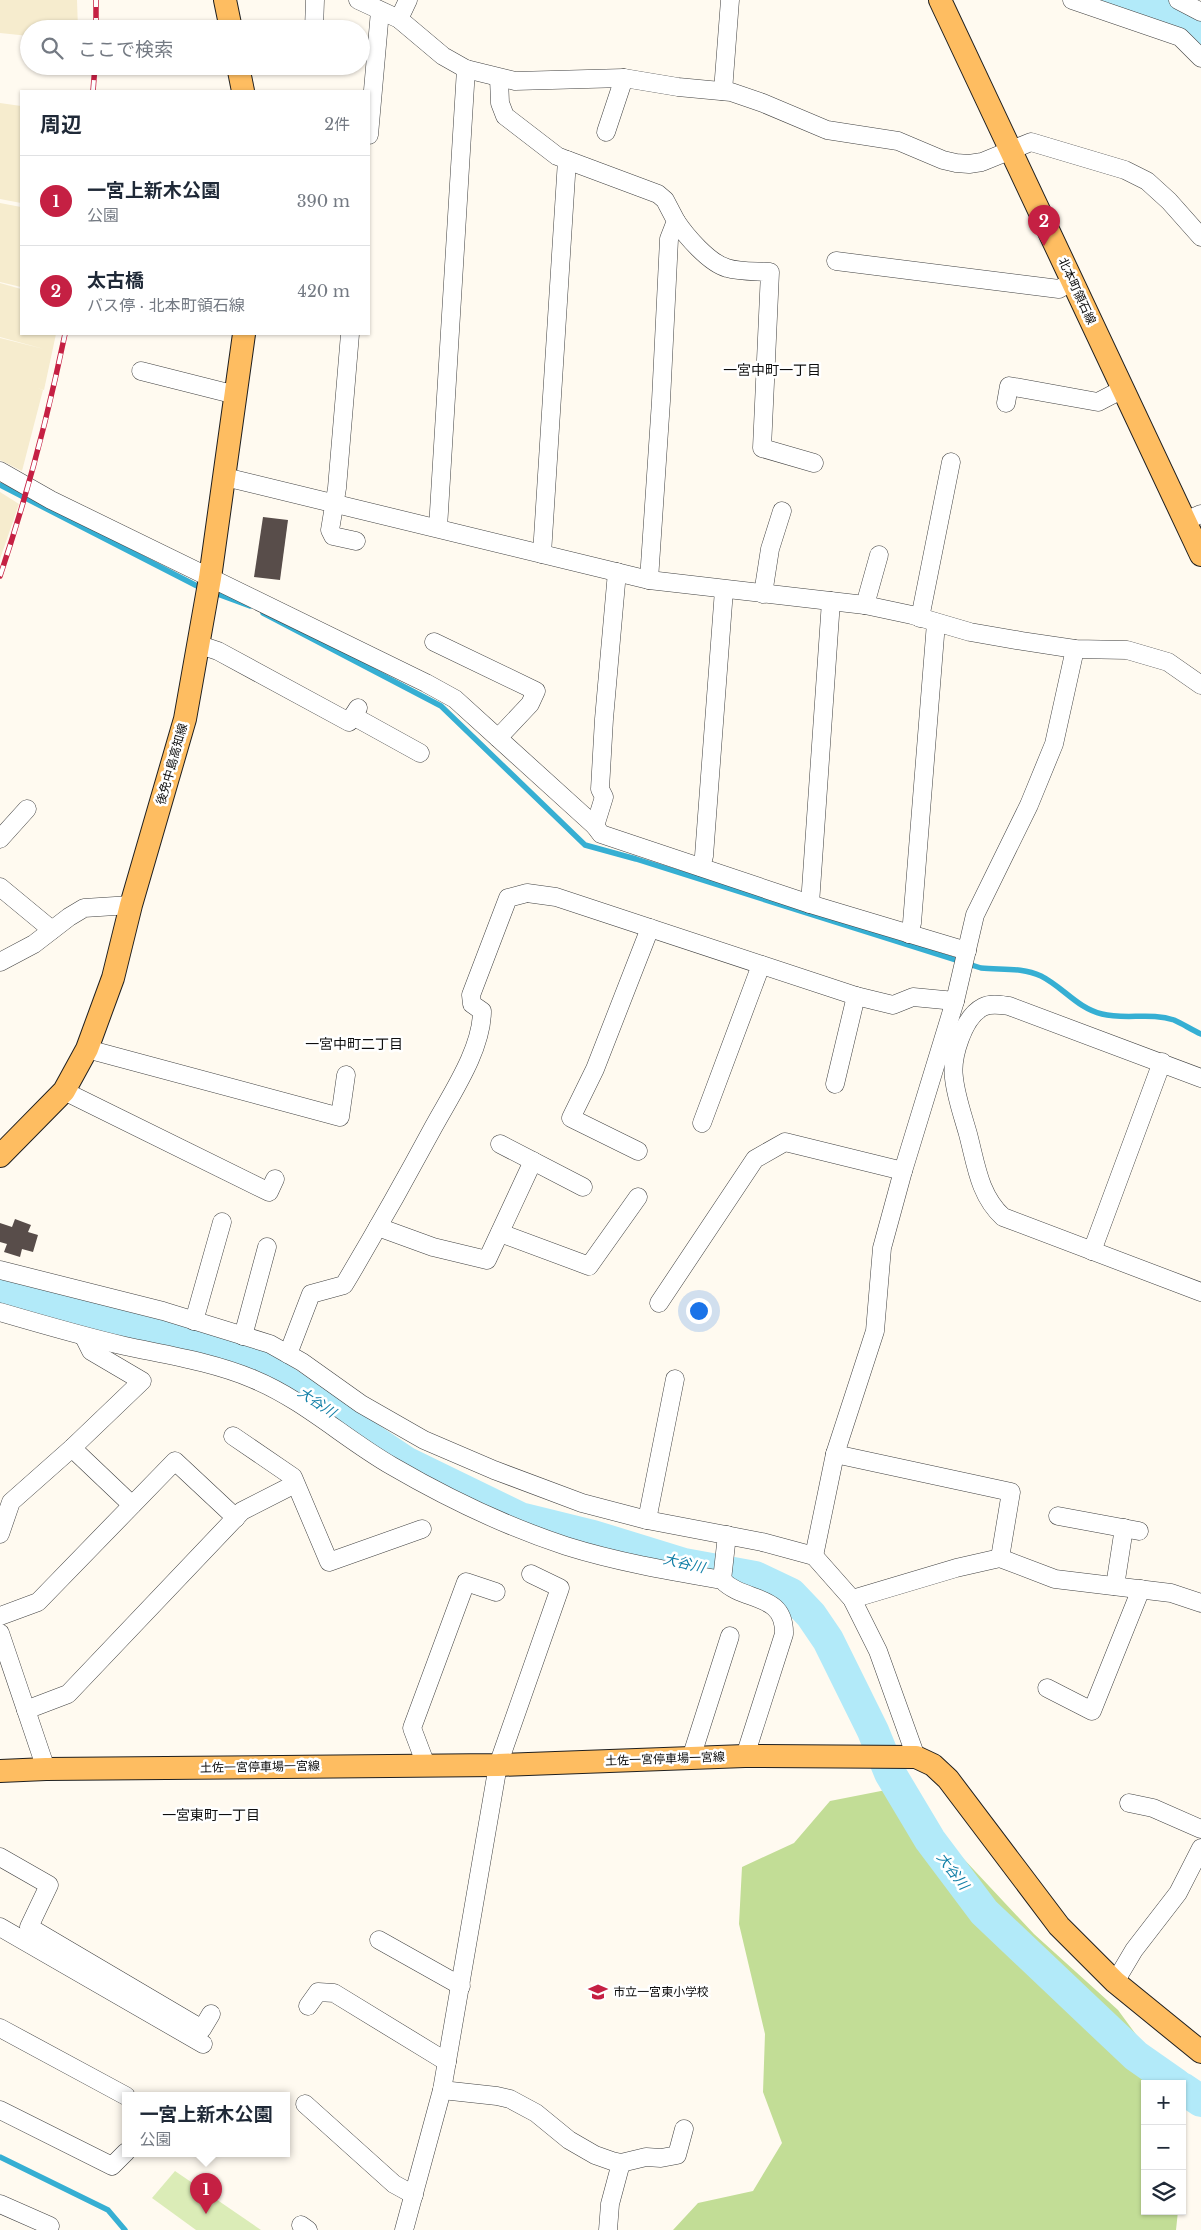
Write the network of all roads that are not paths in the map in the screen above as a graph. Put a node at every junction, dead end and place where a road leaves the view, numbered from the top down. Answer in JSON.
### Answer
{"nodes":[{"id":1,"x":225,"y":0,"type":"edge"},
{"id":2,"x":315,"y":0,"type":"edge"},
{"id":3,"x":358,"y":0,"type":"edge"},
{"id":4,"x":408,"y":0,"type":"edge"},
{"id":5,"x":730,"y":0,"type":"edge"},
{"id":6,"x":940,"y":0,"type":"edge"},
{"id":7,"x":1072,"y":0,"type":"edge"},
{"id":8,"x":1178,"y":0,"type":"edge"},
{"id":9,"x":380,"y":10,"type":"junction"},
{"id":10,"x":1201,"y":12,"type":"edge"},
{"id":11,"x":399,"y":19,"type":"junction"},
{"id":12,"x":229,"y":20,"type":"edge"},
{"id":13,"x":314,"y":20,"type":"edge"},
{"id":14,"x":1201,"y":58,"type":"edge"},
{"id":15,"x":466,"y":69,"type":"junction"},
{"id":16,"x":240,"y":75,"type":"edge"},
{"id":17,"x":499,"y":78,"type":"junction"},
{"id":18,"x":624,"y":78,"type":"junction"},
{"id":19,"x":243,"y":90,"type":"edge"},
{"id":20,"x":722,"y":92,"type":"junction"},
{"id":21,"x":370,"y":124,"type":"edge"},
{"id":22,"x":606,"y":132,"type":"dead end"},
{"id":23,"x":1011,"y":149,"type":"junction"},
{"id":24,"x":567,"y":160,"type":"junction"},
{"id":25,"x":676,"y":221,"type":"junction"},
{"id":26,"x":1201,"y":237,"type":"edge"},
{"id":27,"x":836,"y":261,"type":"dead end"},
{"id":28,"x":1073,"y":281,"type":"junction"},
{"id":29,"x":244,"y":335,"type":"edge"},
{"id":30,"x":350,"y":335,"type":"edge"},
{"id":31,"x":140,"y":371,"type":"dead end"},
{"id":32,"x":1123,"y":389,"type":"junction"},
{"id":33,"x":236,"y":395,"type":"junction"},
{"id":34,"x":1006,"y":403,"type":"dead end"},
{"id":35,"x":951,"y":462,"type":"dead end"},
{"id":36,"x":814,"y":463,"type":"dead end"},
{"id":37,"x":0,"y":471,"type":"edge"},
{"id":38,"x":224,"y":476,"type":"junction"},
{"id":39,"x":334,"y":502,"type":"junction"},
{"id":40,"x":782,"y":511,"type":"dead end"},
{"id":41,"x":1193,"y":517,"type":"edge"},
{"id":42,"x":438,"y":528,"type":"junction"},
{"id":43,"x":356,"y":541,"type":"dead end"},
{"id":44,"x":542,"y":554,"type":"junction"},
{"id":45,"x":879,"y":555,"type":"dead end"},
{"id":46,"x":1201,"y":555,"type":"edge"},
{"id":47,"x":617,"y":572,"type":"junction"},
{"id":48,"x":649,"y":580,"type":"junction"},
{"id":49,"x":209,"y":587,"type":"junction"},
{"id":50,"x":724,"y":590,"type":"junction"},
{"id":51,"x":763,"y":594,"type":"junction"},
{"id":52,"x":831,"y":601,"type":"junction"},
{"id":53,"x":865,"y":605,"type":"junction"},
{"id":54,"x":928,"y":621,"type":"junction"},
{"id":55,"x":434,"y":642,"type":"dead end"},
{"id":56,"x":200,"y":645,"type":"junction"},
{"id":57,"x":1075,"y":649,"type":"junction"},
{"id":58,"x":1201,"y":685,"type":"edge"},
{"id":59,"x":498,"y":738,"type":"junction"},
{"id":60,"x":420,"y":754,"type":"dead end"},
{"id":61,"x":26,"y":809,"type":"dead end"},
{"id":62,"x":595,"y":826,"type":"junction"},
{"id":63,"x":0,"y":839,"type":"edge"},
{"id":64,"x":702,"y":867,"type":"junction"},
{"id":65,"x":0,"y":887,"type":"edge"},
{"id":66,"x":810,"y":904,"type":"junction"},
{"id":67,"x":131,"y":905,"type":"junction"},
{"id":68,"x":650,"y":928,"type":"junction"},
{"id":69,"x":52,"y":930,"type":"junction"},
{"id":70,"x":909,"y":934,"type":"junction"},
{"id":71,"x":966,"y":959,"type":"junction"},
{"id":72,"x":0,"y":962,"type":"edge"},
{"id":73,"x":761,"y":965,"type":"junction"},
{"id":74,"x":856,"y":996,"type":"junction"},
{"id":75,"x":955,"y":1001,"type":"junction"},
{"id":76,"x":88,"y":1049,"type":"junction"},
{"id":77,"x":1162,"y":1062,"type":"junction"},
{"id":78,"x":346,"y":1075,"type":"dead end"},
{"id":79,"x":1201,"y":1078,"type":"edge"},
{"id":80,"x":835,"y":1084,"type":"dead end"},
{"id":81,"x":64,"y":1091,"type":"junction"},
{"id":82,"x":702,"y":1123,"type":"dead end"},
{"id":83,"x":500,"y":1144,"type":"dead end"},
{"id":84,"x":638,"y":1151,"type":"dead end"},
{"id":85,"x":0,"y":1156,"type":"edge"},
{"id":86,"x":533,"y":1161,"type":"junction"},
{"id":87,"x":903,"y":1170,"type":"junction"},
{"id":88,"x":275,"y":1179,"type":"dead end"},
{"id":89,"x":584,"y":1187,"type":"dead end"},
{"id":90,"x":638,"y":1197,"type":"dead end"},
{"id":91,"x":222,"y":1222,"type":"dead end"},
{"id":92,"x":378,"y":1227,"type":"junction"},
{"id":93,"x":500,"y":1233,"type":"junction"},
{"id":94,"x":267,"y":1247,"type":"dead end"},
{"id":95,"x":1092,"y":1251,"type":"junction"},
{"id":96,"x":0,"y":1270,"type":"edge"},
{"id":97,"x":1201,"y":1292,"type":"edge"},
{"id":98,"x":659,"y":1303,"type":"dead end"},
{"id":99,"x":0,"y":1312,"type":"edge"},
{"id":100,"x":194,"y":1321,"type":"junction"},
{"id":101,"x":243,"y":1336,"type":"junction"},
{"id":102,"x":84,"y":1337,"type":"junction"},
{"id":103,"x":288,"y":1354,"type":"junction"},
{"id":104,"x":675,"y":1379,"type":"dead end"},
{"id":105,"x":233,"y":1436,"type":"dead end"},
{"id":106,"x":72,"y":1448,"type":"junction"},
{"id":107,"x":835,"y":1454,"type":"junction"},
{"id":108,"x":296,"y":1484,"type":"junction"},
{"id":109,"x":132,"y":1505,"type":"junction"},
{"id":110,"x":1058,"y":1516,"type":"dead end"},
{"id":111,"x":236,"y":1518,"type":"junction"},
{"id":112,"x":647,"y":1520,"type":"junction"},
{"id":113,"x":422,"y":1529,"type":"dead end"},
{"id":114,"x":0,"y":1534,"type":"edge"},
{"id":115,"x":728,"y":1535,"type":"junction"},
{"id":116,"x":814,"y":1556,"type":"junction"},
{"id":117,"x":1000,"y":1558,"type":"junction"},
{"id":118,"x":531,"y":1574,"type":"dead end"},
{"id":119,"x":722,"y":1580,"type":"junction"},
{"id":120,"x":1115,"y":1586,"type":"junction"},
{"id":121,"x":1141,"y":1589,"type":"junction"},
{"id":122,"x":496,"y":1592,"type":"dead end"},
{"id":123,"x":852,"y":1599,"type":"junction"},
{"id":124,"x":1201,"y":1602,"type":"edge"},
{"id":125,"x":0,"y":1616,"type":"edge"},
{"id":126,"x":0,"y":1633,"type":"edge"},
{"id":127,"x":730,"y":1636,"type":"dead end"},
{"id":128,"x":1047,"y":1688,"type":"dead end"},
{"id":129,"x":26,"y":1710,"type":"junction"},
{"id":130,"x":745,"y":1756,"type":"junction"},
{"id":131,"x":915,"y":1757,"type":"junction"},
{"id":132,"x":691,"y":1758,"type":"junction"},
{"id":133,"x":426,"y":1765,"type":"junction"},
{"id":134,"x":498,"y":1765,"type":"junction"},
{"id":135,"x":46,"y":1769,"type":"junction"},
{"id":136,"x":0,"y":1771,"type":"edge"},
{"id":137,"x":1129,"y":1802,"type":"dead end"},
{"id":138,"x":1201,"y":1829,"type":"edge"},
{"id":139,"x":1201,"y":1848,"type":"edge"},
{"id":140,"x":0,"y":1857,"type":"edge"},
{"id":141,"x":0,"y":1927,"type":"edge"},
{"id":142,"x":379,"y":1940,"type":"dead end"},
{"id":143,"x":1115,"y":1982,"type":"junction"},
{"id":144,"x":461,"y":1986,"type":"junction"},
{"id":145,"x":308,"y":2006,"type":"dead end"},
{"id":146,"x":211,"y":2014,"type":"dead end"},
{"id":147,"x":0,"y":2028,"type":"edge"},
{"id":148,"x":204,"y":2044,"type":"dead end"},
{"id":149,"x":1201,"y":2052,"type":"edge"},
{"id":150,"x":447,"y":2062,"type":"junction"},
{"id":151,"x":442,"y":2090,"type":"junction"},
{"id":152,"x":122,"y":2094,"type":"edge"},
{"id":153,"x":305,"y":2104,"type":"dead end"},
{"id":154,"x":0,"y":2110,"type":"edge"},
{"id":155,"x":684,"y":2129,"type":"dead end"},
{"id":156,"x":122,"y":2156,"type":"edge"},
{"id":157,"x":621,"y":2163,"type":"junction"},
{"id":158,"x":414,"y":2195,"type":"junction"},
{"id":159,"x":0,"y":2204,"type":"edge"},
{"id":160,"x":50,"y":2226,"type":"dead end"},
{"id":161,"x":404,"y":2230,"type":"edge"},
{"id":162,"x":608,"y":2230,"type":"edge"}],
"edges":[{"from":1,"to":12,"type":"main road"},
{"from":2,"to":13,"type":"street"},
{"from":3,"to":9,"type":"street"},
{"from":4,"to":11,"type":"street"},
{"from":5,"to":20,"type":"street"},
{"from":6,"to":23,"type":"main road","name":"北本町領石線"},
{"from":7,"to":14,"type":"street"},
{"from":8,"to":10,"type":"street"},
{"from":9,"to":11,"type":"street"},
{"from":9,"to":21,"type":"street"},
{"from":11,"to":15,"type":"street"},
{"from":15,"to":17,"type":"street"},
{"from":15,"to":42,"type":"street"},
{"from":16,"to":19,"type":"main road"},
{"from":17,"to":18,"type":"street"},
{"from":17,"to":24,"type":"street"},
{"from":18,"to":20,"type":"street"},
{"from":18,"to":22,"type":"street"},
{"from":20,"to":23,"type":"street"},
{"from":23,"to":26,"type":"street"},
{"from":23,"to":28,"type":"main road","name":"北本町領石線"},
{"from":24,"to":25,"type":"street"},
{"from":24,"to":44,"type":"street"},
{"from":25,"to":36,"type":"street"},
{"from":25,"to":48,"type":"street"},
{"from":27,"to":28,"type":"street"},
{"from":28,"to":32,"type":"main road","name":"北本町領石線"},
{"from":29,"to":33,"type":"main road","name":"後免中島高知線"},
{"from":30,"to":39,"type":"street"},
{"from":31,"to":33,"type":"street"},
{"from":32,"to":34,"type":"street"},
{"from":32,"to":41,"type":"main road","name":"北本町領石線"},
{"from":33,"to":38,"type":"main road","name":"後免中島高知線"},
{"from":35,"to":54,"type":"street"},
{"from":37,"to":49,"type":"street"},
{"from":38,"to":39,"type":"street"},
{"from":38,"to":49,"type":"main road","name":"後免中島高知線"},
{"from":39,"to":42,"type":"street"},
{"from":39,"to":43,"type":"street"},
{"from":40,"to":51,"type":"street"},
{"from":41,"to":46,"type":"main road","name":"北本町領石線"},
{"from":42,"to":44,"type":"street"},
{"from":44,"to":47,"type":"street"},
{"from":45,"to":53,"type":"street"},
{"from":47,"to":48,"type":"street"},
{"from":47,"to":62,"type":"street"},
{"from":48,"to":50,"type":"street"},
{"from":49,"to":56,"type":"main road","name":"後免中島高知線"},
{"from":49,"to":59,"type":"street"},
{"from":50,"to":51,"type":"street"},
{"from":50,"to":64,"type":"street"},
{"from":51,"to":52,"type":"street"},
{"from":52,"to":53,"type":"street"},
{"from":52,"to":66,"type":"street"},
{"from":53,"to":54,"type":"street"},
{"from":54,"to":57,"type":"street"},
{"from":54,"to":70,"type":"street"},
{"from":55,"to":59,"type":"street"},
{"from":56,"to":60,"type":"street"},
{"from":56,"to":67,"type":"main road","name":"後免中島高知線"},
{"from":57,"to":58,"type":"street"},
{"from":57,"to":71,"type":"street"},
{"from":59,"to":62,"type":"street"},
{"from":61,"to":63,"type":"street"},
{"from":62,"to":64,"type":"street"},
{"from":64,"to":66,"type":"street"},
{"from":65,"to":69,"type":"street"},
{"from":66,"to":70,"type":"street"},
{"from":67,"to":69,"type":"street"},
{"from":67,"to":76,"type":"main road","name":"後免中島高知線"},
{"from":68,"to":73,"type":"street"},
{"from":68,"to":84,"type":"street"},
{"from":68,"to":92,"type":"street"},
{"from":69,"to":72,"type":"street"},
{"from":70,"to":71,"type":"street"},
{"from":71,"to":75,"type":"street"},
{"from":73,"to":74,"type":"street"},
{"from":73,"to":82,"type":"street"},
{"from":74,"to":75,"type":"street"},
{"from":74,"to":80,"type":"street"},
{"from":75,"to":87,"type":"street"},
{"from":76,"to":78,"type":"street"},
{"from":76,"to":81,"type":"main road","name":"後免中島高知線"},
{"from":77,"to":79,"type":"street"},
{"from":77,"to":95,"type":"street"},
{"from":77,"to":95,"type":"street"},
{"from":81,"to":85,"type":"main road","name":"後免中島高知線"},
{"from":81,"to":88,"type":"street"},
{"from":83,"to":86,"type":"street"},
{"from":86,"to":89,"type":"street"},
{"from":86,"to":93,"type":"street"},
{"from":87,"to":98,"type":"street"},
{"from":87,"to":107,"type":"street"},
{"from":90,"to":93,"type":"street"},
{"from":91,"to":100,"type":"street"},
{"from":92,"to":93,"type":"street"},
{"from":92,"to":103,"type":"street"},
{"from":94,"to":101,"type":"street"},
{"from":95,"to":97,"type":"street"},
{"from":96,"to":100,"type":"street"},
{"from":99,"to":102,"type":"street"},
{"from":100,"to":101,"type":"street"},
{"from":101,"to":103,"type":"street"},
{"from":102,"to":106,"type":"street"},
{"from":102,"to":119,"type":"street"},
{"from":103,"to":112,"type":"street"},
{"from":104,"to":112,"type":"street"},
{"from":105,"to":108,"type":"street"},
{"from":106,"to":109,"type":"street"},
{"from":106,"to":114,"type":"street"},
{"from":107,"to":116,"type":"street"},
{"from":107,"to":117,"type":"street"},
{"from":108,"to":111,"type":"street"},
{"from":108,"to":113,"type":"street"},
{"from":109,"to":111,"type":"street"},
{"from":109,"to":125,"type":"street"},
{"from":110,"to":120,"type":"street"},
{"from":111,"to":129,"type":"street"},
{"from":112,"to":115,"type":"street"},
{"from":115,"to":116,"type":"street"},
{"from":115,"to":119,"type":"street"},
{"from":116,"to":123,"type":"street"},
{"from":117,"to":120,"type":"street"},
{"from":117,"to":123,"type":"street"},
{"from":118,"to":134,"type":"street"},
{"from":119,"to":130,"type":"street"},
{"from":120,"to":121,"type":"street"},
{"from":121,"to":124,"type":"street"},
{"from":121,"to":128,"type":"street"},
{"from":122,"to":133,"type":"street"},
{"from":123,"to":131,"type":"street"},
{"from":126,"to":129,"type":"street"},
{"from":127,"to":132,"type":"street"},
{"from":129,"to":135,"type":"street"},
{"from":130,"to":131,"type":"main road","name":"土佐一宮停車場一宮線"},
{"from":130,"to":132,"type":"main road","name":"土佐一宮停車場一宮線"},
{"from":131,"to":143,"type":"main road"},
{"from":132,"to":134,"type":"main road","name":"土佐一宮停車場一宮線"},
{"from":133,"to":134,"type":"main road","name":"土佐一宮停車場一宮線"},
{"from":133,"to":135,"type":"main road","name":"土佐一宮停車場一宮線"},
{"from":134,"to":144,"type":"street"},
{"from":135,"to":136,"type":"main road","name":"土佐一宮停車場一宮線"},
{"from":137,"to":138,"type":"street"},
{"from":139,"to":143,"type":"street"},
{"from":140,"to":146,"type":"street"},
{"from":141,"to":148,"type":"street"},
{"from":142,"to":144,"type":"street"},
{"from":143,"to":149,"type":"main road"},
{"from":144,"to":150,"type":"street"},
{"from":145,"to":150,"type":"street"},
{"from":147,"to":152,"type":"street"},
{"from":150,"to":151,"type":"street"},
{"from":151,"to":157,"type":"street"},
{"from":151,"to":158,"type":"street"},
{"from":153,"to":158,"type":"street"},
{"from":154,"to":156,"type":"street"},
{"from":155,"to":157,"type":"street"},
{"from":157,"to":162,"type":"street"},
{"from":158,"to":161,"type":"street"},
{"from":159,"to":160,"type":"street"}]}
